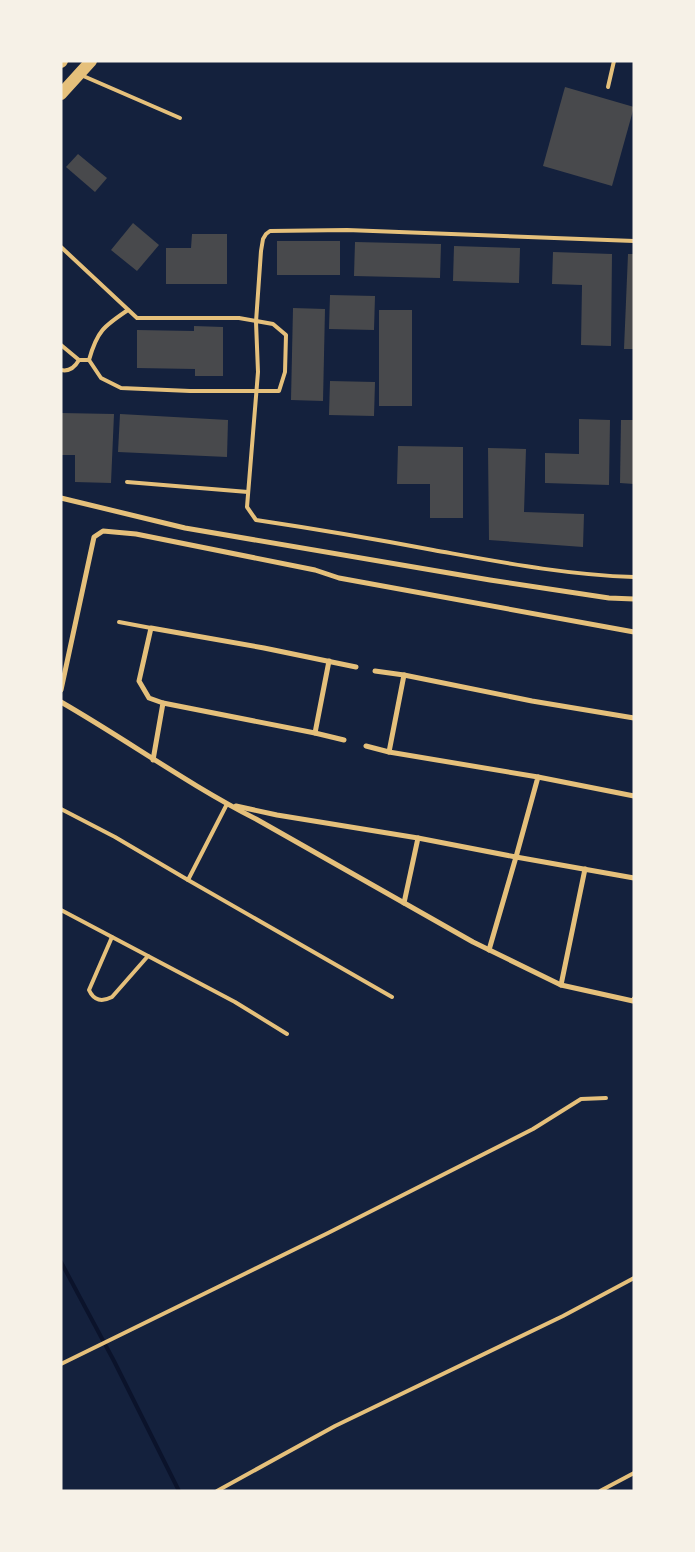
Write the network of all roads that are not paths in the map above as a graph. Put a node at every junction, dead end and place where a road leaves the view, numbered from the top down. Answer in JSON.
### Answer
{"nodes":[{"id":1,"x":92,"y":61,"type":"edge"},
{"id":2,"x":614,"y":61,"type":"edge"},
{"id":3,"x":79,"y":74,"type":"junction"},
{"id":4,"x":608,"y":87,"type":"dead end"},
{"id":5,"x":61,"y":94,"type":"edge"},
{"id":6,"x":180,"y":118,"type":"dead end"},
{"id":7,"x":634,"y":241,"type":"edge"},
{"id":8,"x":61,"y":247,"type":"edge"},
{"id":9,"x":128,"y":310,"type":"junction"},
{"id":10,"x":256,"y":322,"type":"junction"},
{"id":11,"x":61,"y":345,"type":"edge"},
{"id":12,"x":79,"y":360,"type":"junction"},
{"id":13,"x":89,"y":360,"type":"junction"},
{"id":14,"x":61,"y":370,"type":"edge"},
{"id":15,"x":256,"y":390,"type":"junction"},
{"id":16,"x":127,"y":482,"type":"dead end"},
{"id":17,"x":248,"y":492,"type":"junction"},
{"id":18,"x":61,"y":498,"type":"edge"},
{"id":19,"x":634,"y":576,"type":"edge"},
{"id":20,"x":634,"y":599,"type":"edge"},
{"id":21,"x":119,"y":622,"type":"dead end"},
{"id":22,"x":151,"y":628,"type":"junction"},
{"id":23,"x":634,"y":632,"type":"edge"},
{"id":24,"x":328,"y":661,"type":"junction"},
{"id":25,"x":356,"y":667,"type":"dead end"},
{"id":26,"x":375,"y":670,"type":"dead end"},
{"id":27,"x":404,"y":675,"type":"junction"},
{"id":28,"x":61,"y":690,"type":"edge"},
{"id":29,"x":61,"y":702,"type":"edge"},
{"id":30,"x":163,"y":703,"type":"junction"},
{"id":31,"x":634,"y":718,"type":"edge"},
{"id":32,"x":315,"y":733,"type":"junction"},
{"id":33,"x":344,"y":740,"type":"dead end"},
{"id":34,"x":366,"y":746,"type":"dead end"},
{"id":35,"x":389,"y":752,"type":"junction"},
{"id":36,"x":152,"y":760,"type":"junction"},
{"id":37,"x":538,"y":777,"type":"junction"},
{"id":38,"x":634,"y":796,"type":"edge"},
{"id":39,"x":227,"y":804,"type":"junction"},
{"id":40,"x":61,"y":809,"type":"edge"},
{"id":41,"x":418,"y":838,"type":"junction"},
{"id":42,"x":516,"y":857,"type":"junction"},
{"id":43,"x":585,"y":869,"type":"junction"},
{"id":44,"x":634,"y":878,"type":"edge"},
{"id":45,"x":188,"y":880,"type":"junction"},
{"id":46,"x":404,"y":903,"type":"junction"},
{"id":47,"x":61,"y":910,"type":"edge"},
{"id":48,"x":112,"y":937,"type":"junction"},
{"id":49,"x":489,"y":950,"type":"junction"},
{"id":50,"x":148,"y":956,"type":"junction"},
{"id":51,"x":560,"y":985,"type":"junction"},
{"id":52,"x":392,"y":997,"type":"dead end"},
{"id":53,"x":634,"y":1000,"type":"edge"},
{"id":54,"x":287,"y":1034,"type":"dead end"},
{"id":55,"x":606,"y":1098,"type":"dead end"},
{"id":56,"x":634,"y":1278,"type":"edge"},
{"id":57,"x":61,"y":1364,"type":"edge"},
{"id":58,"x":634,"y":1473,"type":"edge"},
{"id":59,"x":217,"y":1491,"type":"edge"},
{"id":60,"x":600,"y":1491,"type":"edge"}],
"edges":[{"from":1,"to":3,"type":"highway"},
{"from":2,"to":4,"type":"lane"},
{"from":3,"to":5,"type":"highway"},
{"from":3,"to":6,"type":"lane"},
{"from":7,"to":10,"type":"lane"},
{"from":8,"to":9,"type":"lane"},
{"from":9,"to":10,"type":"lane"},
{"from":9,"to":13,"type":"lane"},
{"from":10,"to":15,"type":"lane"},
{"from":10,"to":15,"type":"lane"},
{"from":11,"to":12,"type":"lane"},
{"from":12,"to":13,"type":"lane"},
{"from":12,"to":14,"type":"lane"},
{"from":13,"to":15,"type":"lane"},
{"from":15,"to":17,"type":"lane"},
{"from":16,"to":17,"type":"lane"},
{"from":17,"to":19,"type":"lane"},
{"from":18,"to":20,"type":"street"},
{"from":21,"to":22,"type":"lane"},
{"from":22,"to":24,"type":"street"},
{"from":22,"to":30,"type":"street"},
{"from":23,"to":28,"type":"street"},
{"from":24,"to":25,"type":"street"},
{"from":24,"to":32,"type":"street"},
{"from":26,"to":27,"type":"street"},
{"from":27,"to":31,"type":"street"},
{"from":27,"to":35,"type":"street"},
{"from":29,"to":36,"type":"street"},
{"from":30,"to":32,"type":"street"},
{"from":30,"to":36,"type":"street"},
{"from":32,"to":33,"type":"street"},
{"from":34,"to":35,"type":"street"},
{"from":35,"to":37,"type":"street"},
{"from":36,"to":39,"type":"street"},
{"from":37,"to":38,"type":"street"},
{"from":37,"to":42,"type":"street"},
{"from":39,"to":41,"type":"street"},
{"from":39,"to":45,"type":"lane"},
{"from":39,"to":46,"type":"street"},
{"from":40,"to":45,"type":"lane"},
{"from":41,"to":42,"type":"street"},
{"from":41,"to":46,"type":"street"},
{"from":42,"to":43,"type":"street"},
{"from":42,"to":49,"type":"street"},
{"from":43,"to":44,"type":"street"},
{"from":43,"to":51,"type":"street"},
{"from":45,"to":52,"type":"lane"},
{"from":46,"to":49,"type":"street"},
{"from":47,"to":48,"type":"lane"},
{"from":48,"to":50,"type":"lane"},
{"from":48,"to":50,"type":"lane"},
{"from":49,"to":51,"type":"street"},
{"from":50,"to":54,"type":"lane"},
{"from":51,"to":53,"type":"street"},
{"from":55,"to":57,"type":"lane"},
{"from":56,"to":59,"type":"lane"},
{"from":58,"to":60,"type":"lane"}]}
